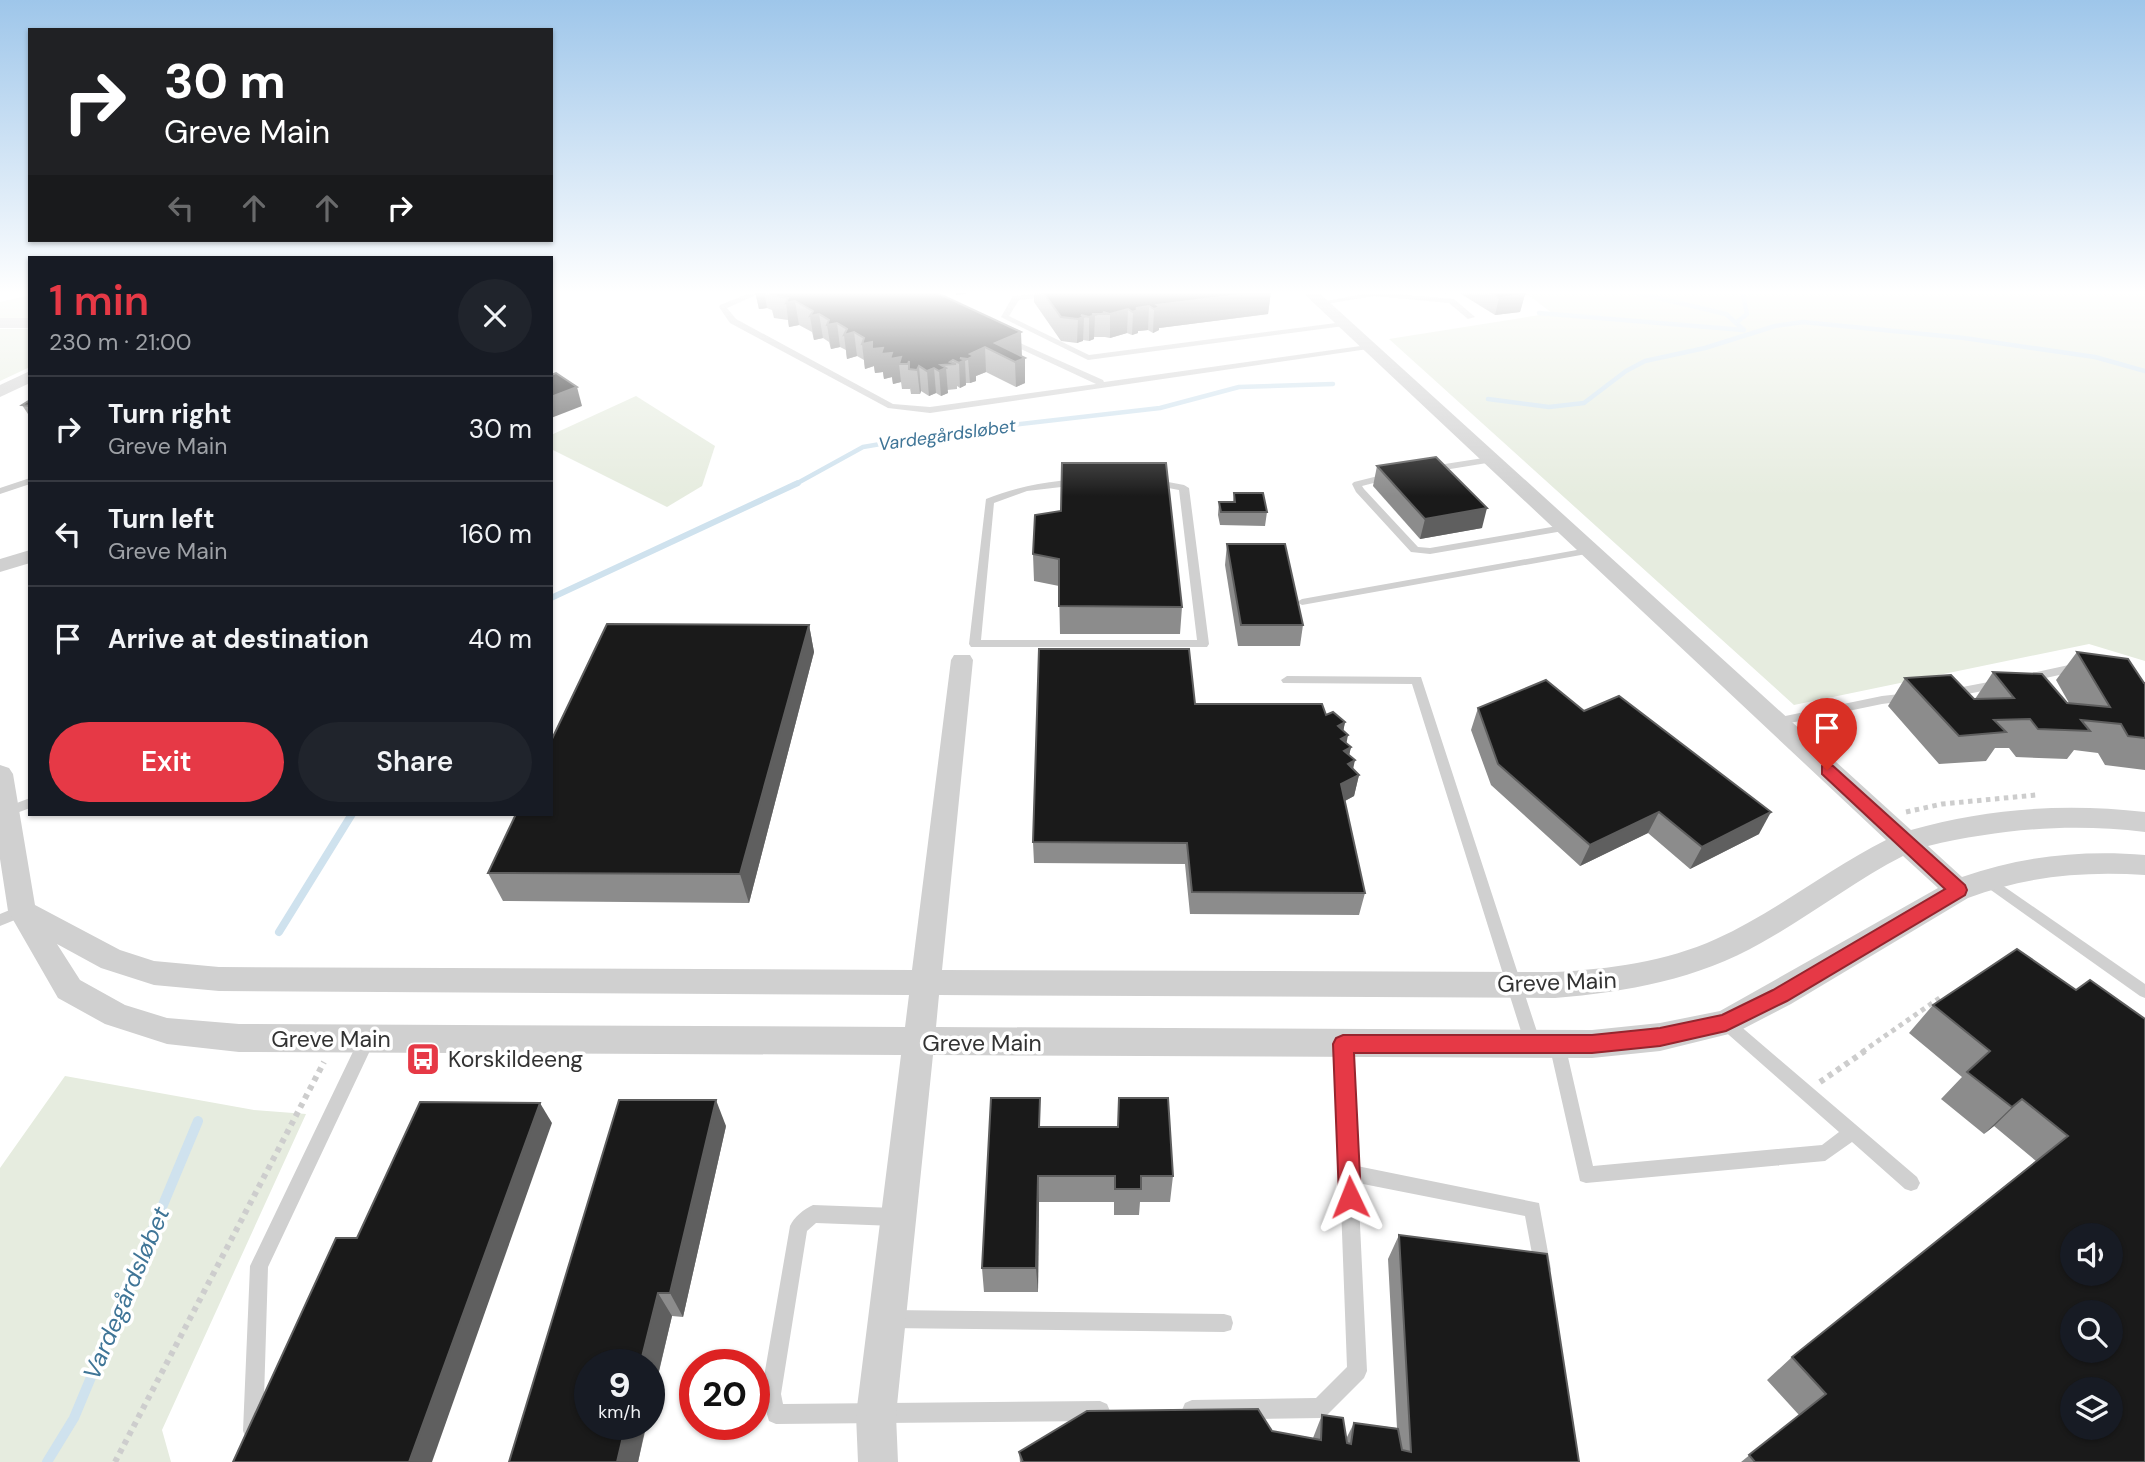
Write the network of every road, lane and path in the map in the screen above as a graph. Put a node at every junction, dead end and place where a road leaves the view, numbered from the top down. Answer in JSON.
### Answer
{"nodes":[{"id":1,"x":806,"y":359,"type":"edge"},
{"id":2,"x":1047,"y":359,"type":"edge"},
{"id":3,"x":1282,"y":359,"type":"edge"},
{"id":4,"x":1381,"y":359,"type":"edge"},
{"id":5,"x":28,"y":377,"type":"edge"},
{"id":6,"x":1108,"y":384,"type":"junction"},
{"id":7,"x":0,"y":392,"type":"edge"},
{"id":8,"x":1490,"y":460,"type":"junction"},
{"id":9,"x":1421,"y":471,"type":"edge"},
{"id":10,"x":1407,"y":473,"type":"edge"},
{"id":11,"x":28,"y":482,"type":"edge"},
{"id":12,"x":0,"y":491,"type":"edge"},
{"id":13,"x":1563,"y":528,"type":"junction"},
{"id":14,"x":1588,"y":551,"type":"junction"},
{"id":15,"x":28,"y":557,"type":"edge"},
{"id":16,"x":0,"y":566,"type":"edge"},
{"id":17,"x":1303,"y":602,"type":"dead end"},
{"id":18,"x":969,"y":652,"type":"junction"},
{"id":19,"x":2097,"y":669,"type":"edge"},
{"id":20,"x":1287,"y":680,"type":"dead end"},
{"id":21,"x":1776,"y":722,"type":"junction"},
{"id":22,"x":0,"y":774,"type":"edge"},
{"id":23,"x":18,"y":807,"type":"edge"},
{"id":24,"x":2145,"y":822,"type":"edge"},
{"id":25,"x":1905,"y":842,"type":"junction"},
{"id":26,"x":2145,"y":865,"type":"edge"},
{"id":27,"x":1972,"y":884,"type":"junction"},
{"id":28,"x":11,"y":916,"type":"edge"},
{"id":29,"x":923,"y":984,"type":"junction"},
{"id":30,"x":1514,"y":985,"type":"junction"},
{"id":31,"x":2145,"y":992,"type":"edge"},
{"id":32,"x":1951,"y":1005,"type":"edge"},
{"id":33,"x":1726,"y":1023,"type":"junction"},
{"id":34,"x":335,"y":1040,"type":"junction"},
{"id":35,"x":367,"y":1040,"type":"junction"},
{"id":36,"x":919,"y":1043,"type":"junction"},
{"id":37,"x":1343,"y":1044,"type":"junction"},
{"id":38,"x":1545,"y":1044,"type":"junction"},
{"id":39,"x":1805,"y":1093,"type":"junction"},
{"id":40,"x":1852,"y":1132,"type":"junction"},
{"id":41,"x":1349,"y":1173,"type":"junction"},
{"id":42,"x":1911,"y":1183,"type":"dead end"},
{"id":43,"x":899,"y":1217,"type":"junction"},
{"id":44,"x":1545,"y":1289,"type":"edge"},
{"id":45,"x":887,"y":1320,"type":"junction"},
{"id":46,"x":1224,"y":1323,"type":"dead end"},
{"id":47,"x":1179,"y":1410,"type":"edge"},
{"id":48,"x":1124,"y":1411,"type":"edge"},
{"id":49,"x":876,"y":1415,"type":"junction"},
{"id":50,"x":253,"y":1433,"type":"edge"},
{"id":51,"x":115,"y":1462,"type":"edge"},
{"id":52,"x":878,"y":1462,"type":"edge"}],
"edges":[{"from":1,"to":6,"type":"lane"},
{"from":2,"to":6,"type":"lane"},
{"from":3,"to":6,"type":"lane"},
{"from":4,"to":8,"type":"street"},
{"from":5,"to":7,"type":"street"},
{"from":8,"to":9,"type":"lane"},
{"from":8,"to":13,"type":"street"},
{"from":10,"to":13,"type":"lane"},
{"from":11,"to":12,"type":"lane"},
{"from":13,"to":14,"type":"street"},
{"from":14,"to":17,"type":"lane"},
{"from":14,"to":21,"type":"street"},
{"from":15,"to":16,"type":"street"},
{"from":18,"to":18,"type":"lane"},
{"from":18,"to":29,"type":"street"},
{"from":19,"to":21,"type":"lane"},
{"from":20,"to":30,"type":"lane"},
{"from":21,"to":25,"type":"street"},
{"from":22,"to":23,"type":"street","name":"Greve Main"},
{"from":23,"to":28,"type":"street","name":"Greve Main"},
{"from":24,"to":25,"type":"street","name":"Greve Main"},
{"from":25,"to":27,"type":"street"},
{"from":25,"to":30,"type":"street","name":"Greve Main"},
{"from":26,"to":27,"type":"street","name":"Greve Main"},
{"from":27,"to":31,"type":"lane"},
{"from":27,"to":33,"type":"street","name":"Greve Main"},
{"from":28,"to":29,"type":"street","name":"Greve Main"},
{"from":28,"to":34,"type":"street","name":"Greve Main"},
{"from":29,"to":30,"type":"street","name":"Greve Main"},
{"from":29,"to":36,"type":"street"},
{"from":30,"to":38,"type":"lane"},
{"from":32,"to":39,"type":"path"},
{"from":33,"to":38,"type":"street","name":"Greve Main"},
{"from":33,"to":39,"type":"lane"},
{"from":34,"to":35,"type":"street","name":"Greve Main"},
{"from":34,"to":51,"type":"path"},
{"from":35,"to":36,"type":"street","name":"Greve Main"},
{"from":35,"to":50,"type":"lane"},
{"from":36,"to":37,"type":"street","name":"Greve Main"},
{"from":36,"to":43,"type":"street"},
{"from":37,"to":38,"type":"street","name":"Greve Main"},
{"from":37,"to":41,"type":"lane"},
{"from":38,"to":40,"type":"lane"},
{"from":39,"to":40,"type":"lane"},
{"from":40,"to":42,"type":"lane"},
{"from":41,"to":44,"type":"lane"},
{"from":41,"to":47,"type":"lane"},
{"from":43,"to":45,"type":"street"},
{"from":43,"to":49,"type":"lane"},
{"from":45,"to":46,"type":"lane"},
{"from":45,"to":49,"type":"street"},
{"from":48,"to":49,"type":"lane"},
{"from":49,"to":52,"type":"street"}]}
